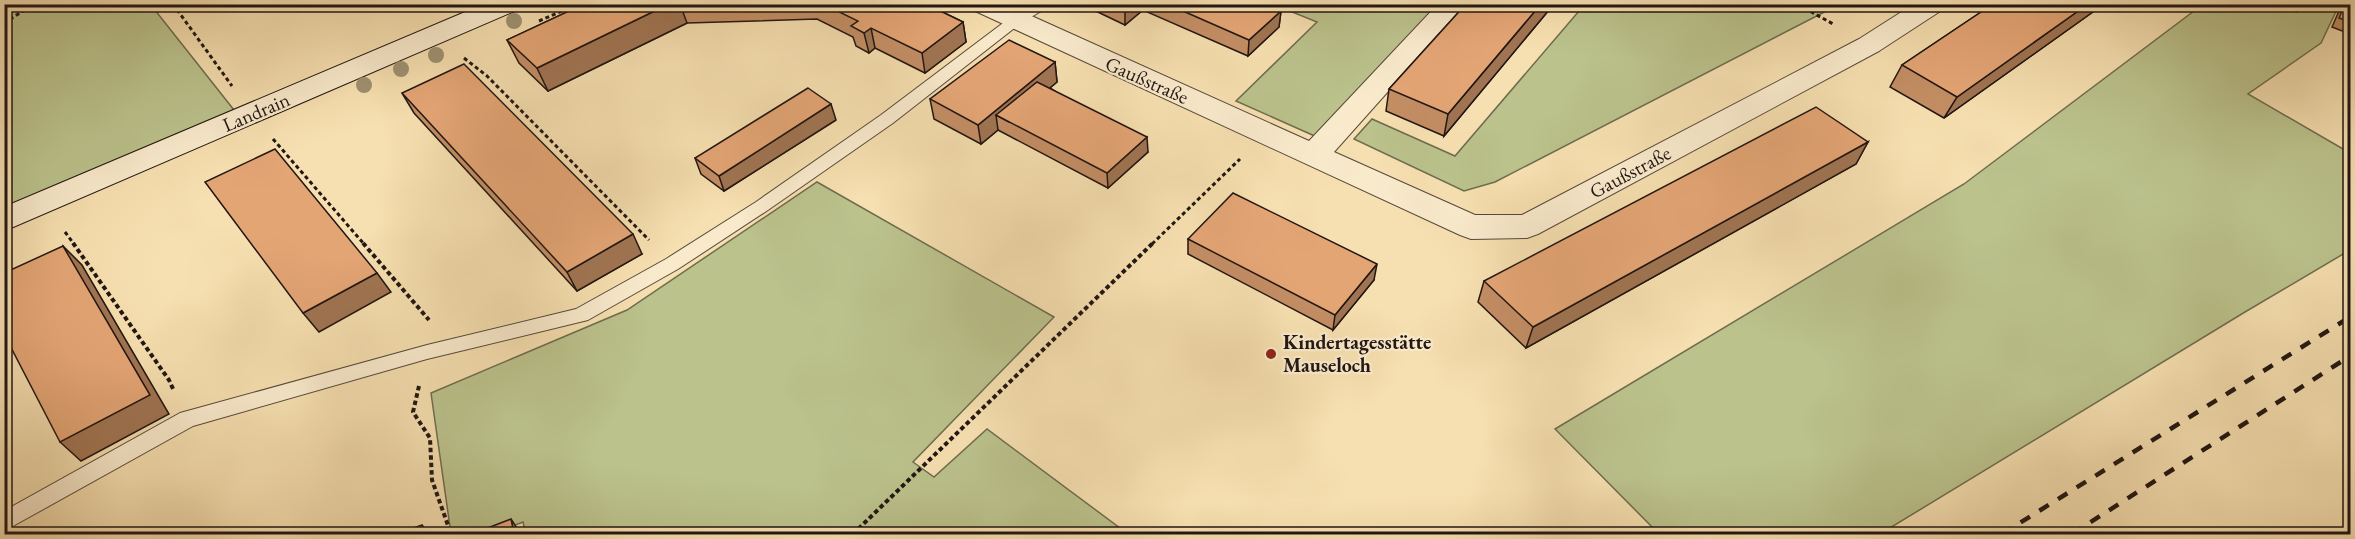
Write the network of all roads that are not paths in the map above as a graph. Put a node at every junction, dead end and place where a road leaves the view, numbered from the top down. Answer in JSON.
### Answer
{"nodes":[{"id":1,"x":508,"y":4,"type":"edge"},
{"id":2,"x":982,"y":4,"type":"edge"},
{"id":3,"x":1046,"y":4,"type":"edge"},
{"id":4,"x":1452,"y":4,"type":"edge"},
{"id":5,"x":1933,"y":4,"type":"edge"},
{"id":6,"x":1016,"y":20,"type":"junction"},
{"id":7,"x":1313,"y":156,"type":"junction"},
{"id":8,"x":4,"y":220,"type":"edge"},
{"id":9,"x":4,"y":522,"type":"edge"}],
"edges":[{"from":1,"to":8,"type":"street","name":"Landrain"},
{"from":2,"to":6,"type":"street","name":"Gaußstraße"},
{"from":3,"to":6,"type":"lane"},
{"from":4,"to":7,"type":"street"},
{"from":5,"to":7,"type":"street","name":"Gaußstraße"},
{"from":6,"to":7,"type":"street","name":"Gaußstraße"},
{"from":6,"to":9,"type":"lane"}]}
